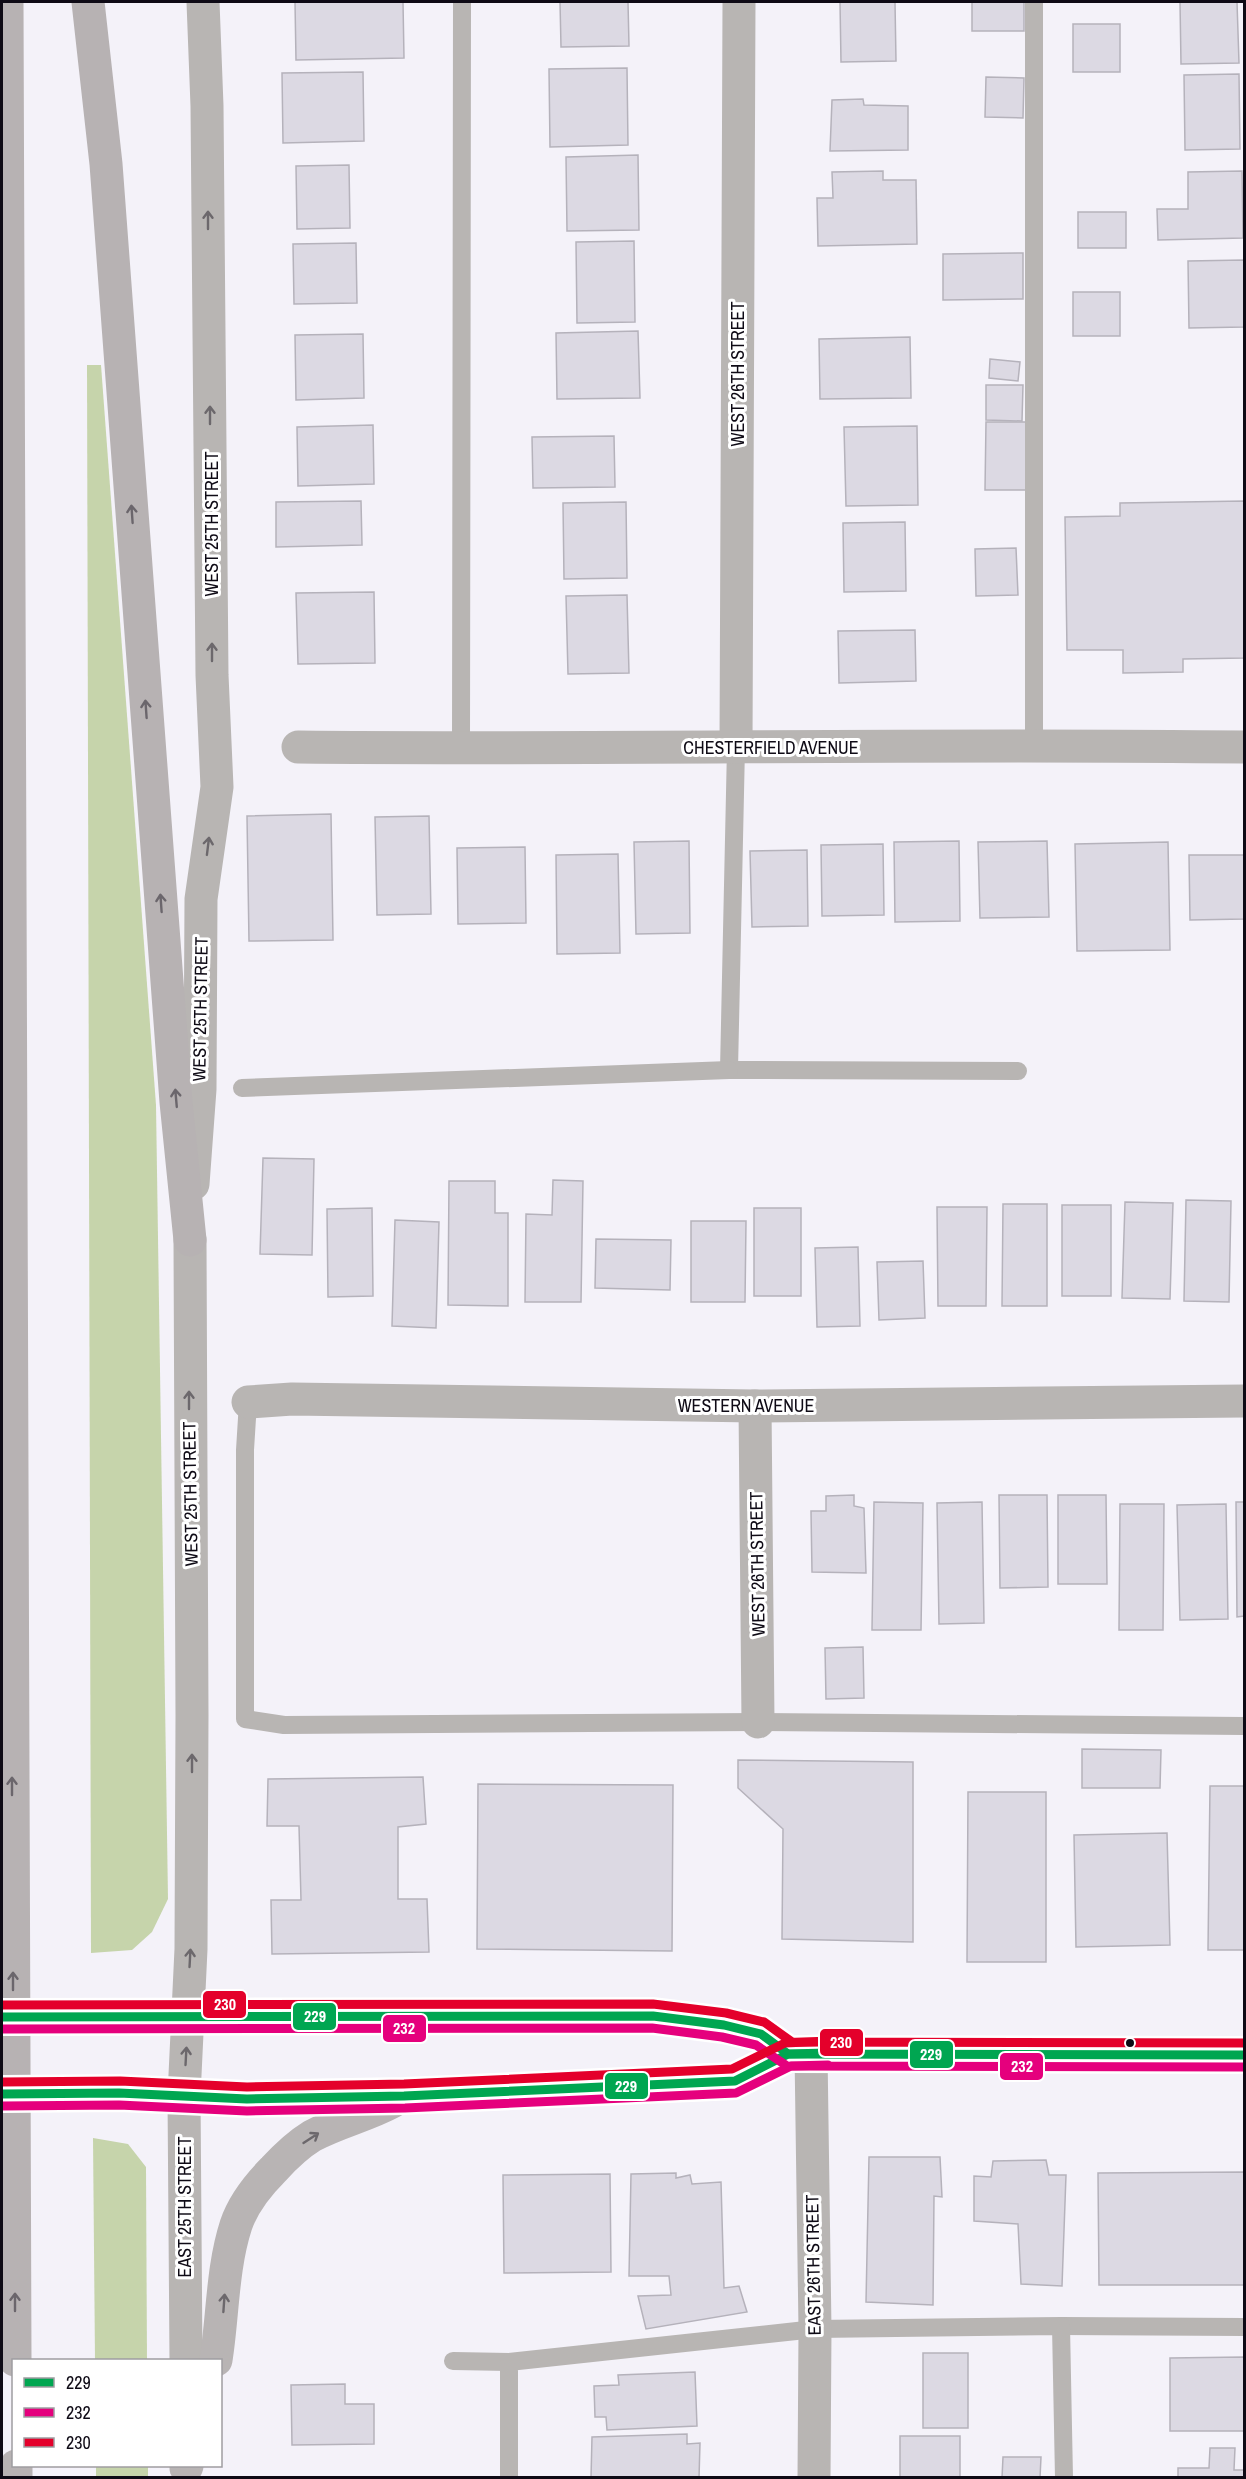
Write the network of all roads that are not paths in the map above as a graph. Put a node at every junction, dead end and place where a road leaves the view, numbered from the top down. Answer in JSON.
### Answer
{"nodes":[{"id":1,"x":8,"y":2,"type":"edge"},
{"id":2,"x":88,"y":2,"type":"edge"},
{"id":3,"x":203,"y":2,"type":"edge"},
{"id":4,"x":462,"y":2,"type":"edge"},
{"id":5,"x":739,"y":2,"type":"edge"},
{"id":6,"x":1034,"y":2,"type":"edge"},
{"id":7,"x":1034,"y":744,"type":"junction"},
{"id":8,"x":298,"y":747,"type":"dead end"},
{"id":9,"x":736,"y":747,"type":"junction"},
{"id":10,"x":1245,"y":747,"type":"edge"},
{"id":11,"x":461,"y":748,"type":"junction"},
{"id":12,"x":729,"y":1070,"type":"junction"},
{"id":13,"x":1018,"y":1071,"type":"dead end"},
{"id":14,"x":242,"y":1088,"type":"dead end"},
{"id":15,"x":190,"y":1240,"type":"junction"},
{"id":16,"x":1245,"y":1401,"type":"edge"},
{"id":17,"x":248,"y":1402,"type":"joint"},
{"id":18,"x":756,"y":1406,"type":"junction"},
{"id":19,"x":758,"y":1722,"type":"junction"},
{"id":20,"x":1245,"y":1726,"type":"edge"},
{"id":21,"x":2,"y":2017,"type":"edge"},
{"id":22,"x":187,"y":2017,"type":"junction"},
{"id":23,"x":799,"y":2053,"type":"junction"},
{"id":24,"x":1245,"y":2055,"type":"edge"},
{"id":25,"x":2,"y":2094,"type":"edge"},
{"id":26,"x":184,"y":2096,"type":"junction"},
{"id":27,"x":404,"y":2096,"type":"junction"},
{"id":28,"x":1061,"y":2326,"type":"junction"},
{"id":29,"x":1245,"y":2327,"type":"edge"},
{"id":30,"x":815,"y":2329,"type":"junction"},
{"id":31,"x":15,"y":2359,"type":"edge"},
{"id":32,"x":186,"y":2359,"type":"edge"},
{"id":33,"x":216,"y":2359,"type":"edge"},
{"id":34,"x":453,"y":2361,"type":"dead end"},
{"id":35,"x":509,"y":2362,"type":"junction"},
{"id":36,"x":509,"y":2478,"type":"edge"},
{"id":37,"x":814,"y":2478,"type":"edge"},
{"id":38,"x":1064,"y":2478,"type":"edge"}],
"edges":[{"from":31,"to":1,"type":"highway","one_way":true},
{"from":15,"to":2,"type":"highway","one_way":true},
{"from":15,"to":3,"type":"street","name":"WEST 25TH STREET","one_way":true},
{"from":4,"to":11,"type":"lane"},
{"from":5,"to":9,"type":"street","name":"WEST 26TH STREET"},
{"from":6,"to":7,"type":"lane"},
{"from":7,"to":9,"type":"street","name":"CHESTERFIELD AVENUE"},
{"from":7,"to":10,"type":"street","name":"CHESTERFIELD AVENUE"},
{"from":8,"to":11,"type":"street","name":"CHESTERFIELD AVENUE"},
{"from":9,"to":11,"type":"street","name":"CHESTERFIELD AVENUE"},
{"from":9,"to":12,"type":"lane"},
{"from":12,"to":13,"type":"lane"},
{"from":12,"to":14,"type":"lane"},
{"from":22,"to":15,"type":"street","name":"WEST 25TH STREET","one_way":true},
{"from":16,"to":18,"type":"street","name":"WESTERN AVENUE"},
{"from":17,"to":18,"type":"street","name":"WESTERN AVENUE"},
{"from":17,"to":19,"type":"lane"},
{"from":18,"to":19,"type":"street","name":"WEST 26TH STREET"},
{"from":19,"to":20,"type":"lane"},
{"from":21,"to":22,"type":"main road","bridge":true},
{"from":22,"to":23,"type":"main road"},
{"from":26,"to":22,"type":"street","name":"EAST 25TH STREET","one_way":true},
{"from":23,"to":24,"type":"main road"},
{"from":23,"to":27,"type":"main road"},
{"from":23,"to":30,"type":"street","name":"EAST 26TH STREET"},
{"from":25,"to":26,"type":"main road","bridge":true},
{"from":26,"to":27,"type":"main road"},
{"from":26,"to":32,"type":"street","name":"EAST 25TH STREET"},
{"from":33,"to":27,"type":"main road","one_way":true},
{"from":28,"to":29,"type":"lane"},
{"from":28,"to":30,"type":"lane"},
{"from":28,"to":38,"type":"lane"},
{"from":30,"to":35,"type":"lane"},
{"from":30,"to":37,"type":"street","name":"EAST 26TH STREET"},
{"from":34,"to":35,"type":"lane"},
{"from":35,"to":36,"type":"lane"}]}
